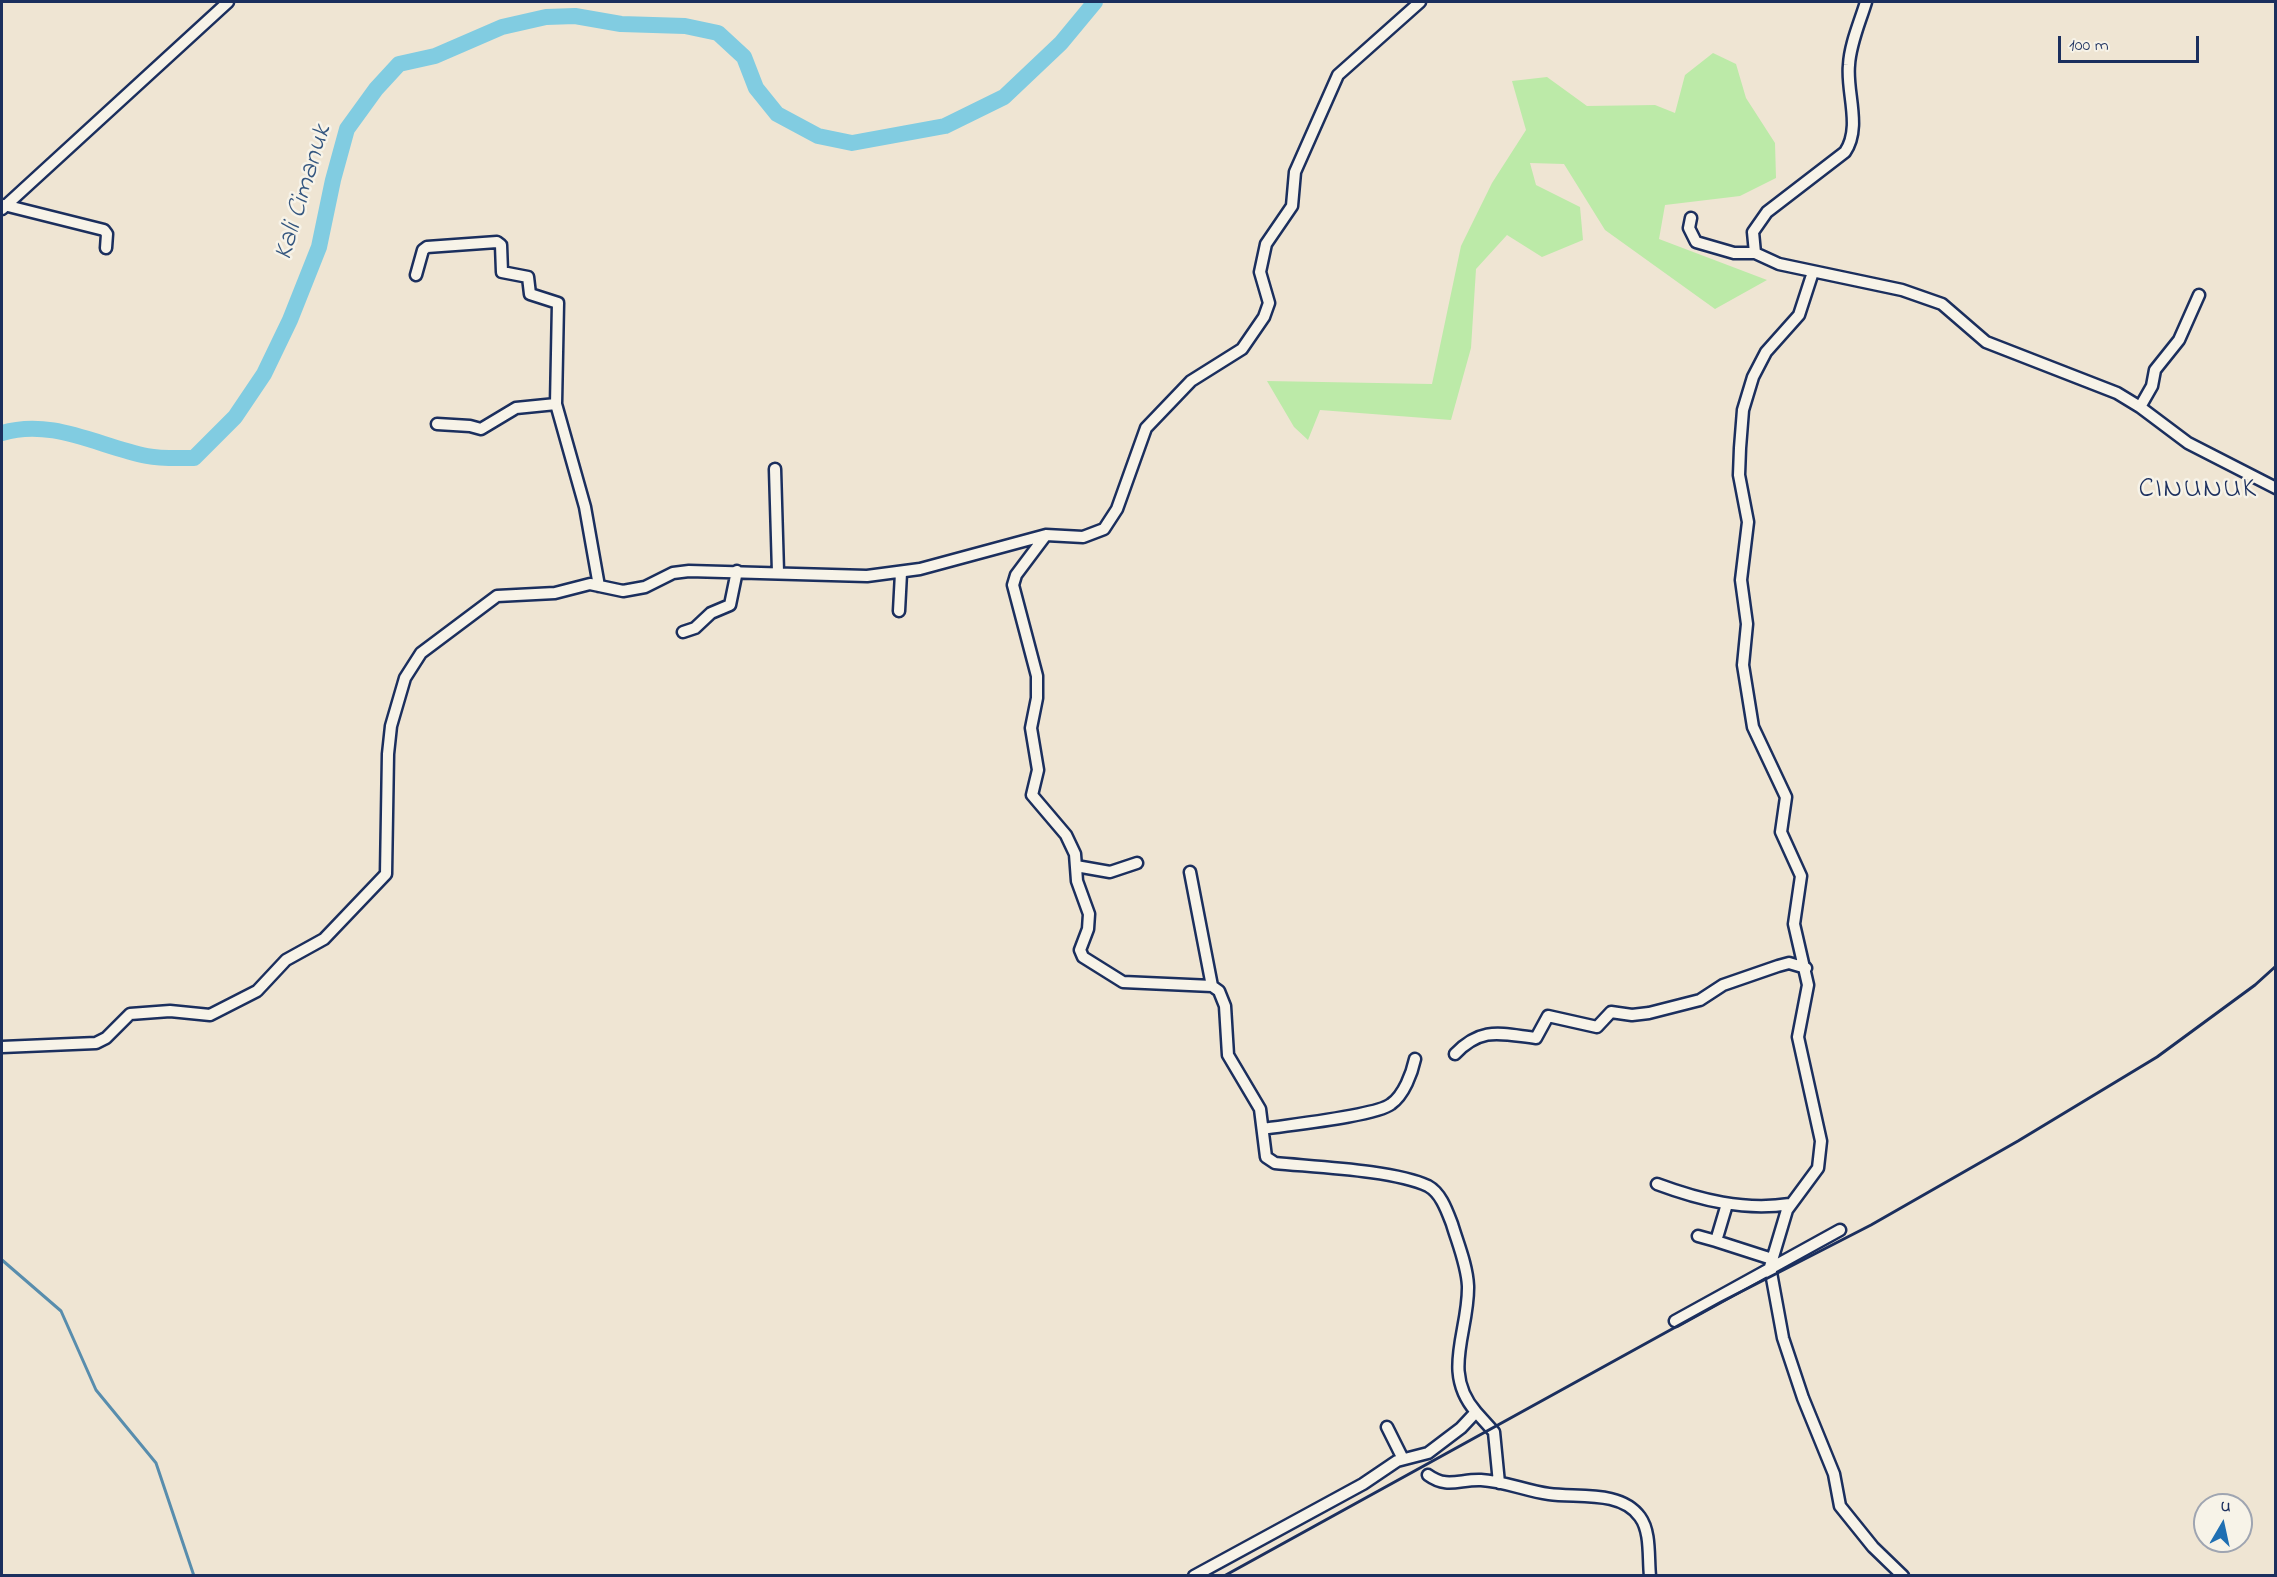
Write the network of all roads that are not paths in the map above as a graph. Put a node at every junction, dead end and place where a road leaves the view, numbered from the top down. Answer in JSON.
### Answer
{"nodes":[{"id":1,"x":228,"y":2,"type":"edge"},
{"id":2,"x":1420,"y":2,"type":"edge"},
{"id":3,"x":1866,"y":2,"type":"edge"},
{"id":4,"x":3,"y":207,"type":"edge"},
{"id":5,"x":1690,"y":218,"type":"dead end"},
{"id":6,"x":106,"y":248,"type":"dead end"},
{"id":7,"x":1755,"y":253,"type":"junction"},
{"id":8,"x":1813,"y":272,"type":"junction"},
{"id":9,"x":416,"y":275,"type":"dead end"},
{"id":10,"x":2199,"y":296,"type":"dead end"},
{"id":11,"x":556,"y":404,"type":"junction"},
{"id":12,"x":2140,"y":407,"type":"junction"},
{"id":13,"x":437,"y":424,"type":"dead end"},
{"id":14,"x":775,"y":469,"type":"dead end"},
{"id":15,"x":2276,"y":488,"type":"edge"},
{"id":16,"x":1046,"y":535,"type":"junction"},
{"id":17,"x":737,"y":571,"type":"junction"},
{"id":18,"x":778,"y":572,"type":"junction"},
{"id":19,"x":901,"y":573,"type":"junction"},
{"id":20,"x":599,"y":586,"type":"junction"},
{"id":21,"x":899,"y":611,"type":"dead end"},
{"id":22,"x":683,"y":632,"type":"dead end"},
{"id":23,"x":1137,"y":863,"type":"dead end"},
{"id":24,"x":1076,"y":866,"type":"junction"},
{"id":25,"x":1190,"y":872,"type":"dead end"},
{"id":26,"x":1806,"y":968,"type":"junction"},
{"id":27,"x":1212,"y":986,"type":"junction"},
{"id":28,"x":2,"y":1047,"type":"edge"},
{"id":29,"x":1455,"y":1053,"type":"dead end"},
{"id":30,"x":1415,"y":1059,"type":"dead end"},
{"id":31,"x":1263,"y":1129,"type":"junction"},
{"id":32,"x":1657,"y":1184,"type":"dead end"},
{"id":33,"x":1727,"y":1203,"type":"junction"},
{"id":34,"x":1790,"y":1204,"type":"junction"},
{"id":35,"x":1840,"y":1230,"type":"dead end"},
{"id":36,"x":1698,"y":1236,"type":"dead end"},
{"id":37,"x":1716,"y":1241,"type":"junction"},
{"id":38,"x":1771,"y":1263,"type":"junction"},
{"id":39,"x":1675,"y":1321,"type":"dead end"},
{"id":40,"x":1476,"y":1412,"type":"junction"},
{"id":41,"x":1387,"y":1427,"type":"dead end"},
{"id":42,"x":1403,"y":1459,"type":"junction"},
{"id":43,"x":1428,"y":1475,"type":"dead end"},
{"id":44,"x":1499,"y":1483,"type":"junction"},
{"id":45,"x":1194,"y":1575,"type":"edge"},
{"id":46,"x":1650,"y":1575,"type":"edge"},
{"id":47,"x":1903,"y":1575,"type":"edge"}],
"edges":[{"from":1,"to":4,"type":"street"},
{"from":2,"to":16,"type":"street"},
{"from":3,"to":7,"type":"street"},
{"from":4,"to":6,"type":"street"},
{"from":5,"to":7,"type":"street"},
{"from":7,"to":8,"type":"street"},
{"from":8,"to":12,"type":"street"},
{"from":8,"to":26,"type":"street"},
{"from":9,"to":11,"type":"street"},
{"from":10,"to":12,"type":"street"},
{"from":11,"to":13,"type":"street"},
{"from":11,"to":20,"type":"street"},
{"from":12,"to":15,"type":"street"},
{"from":14,"to":18,"type":"street"},
{"from":16,"to":19,"type":"street"},
{"from":16,"to":24,"type":"street"},
{"from":17,"to":18,"type":"street"},
{"from":17,"to":20,"type":"street"},
{"from":17,"to":22,"type":"street"},
{"from":18,"to":19,"type":"street"},
{"from":19,"to":21,"type":"street"},
{"from":20,"to":28,"type":"street"},
{"from":23,"to":24,"type":"street"},
{"from":24,"to":27,"type":"street"},
{"from":25,"to":27,"type":"street"},
{"from":26,"to":29,"type":"street"},
{"from":26,"to":34,"type":"street"},
{"from":27,"to":31,"type":"street"},
{"from":30,"to":31,"type":"street"},
{"from":31,"to":40,"type":"street"},
{"from":32,"to":33,"type":"street"},
{"from":33,"to":34,"type":"street"},
{"from":33,"to":37,"type":"street"},
{"from":34,"to":38,"type":"street"},
{"from":35,"to":38,"type":"street"},
{"from":36,"to":37,"type":"street"},
{"from":37,"to":38,"type":"street"},
{"from":38,"to":39,"type":"street"},
{"from":38,"to":47,"type":"street"},
{"from":40,"to":42,"type":"street"},
{"from":40,"to":44,"type":"street"},
{"from":41,"to":42,"type":"street"},
{"from":42,"to":45,"type":"street"},
{"from":43,"to":44,"type":"street"},
{"from":44,"to":46,"type":"street"}]}
